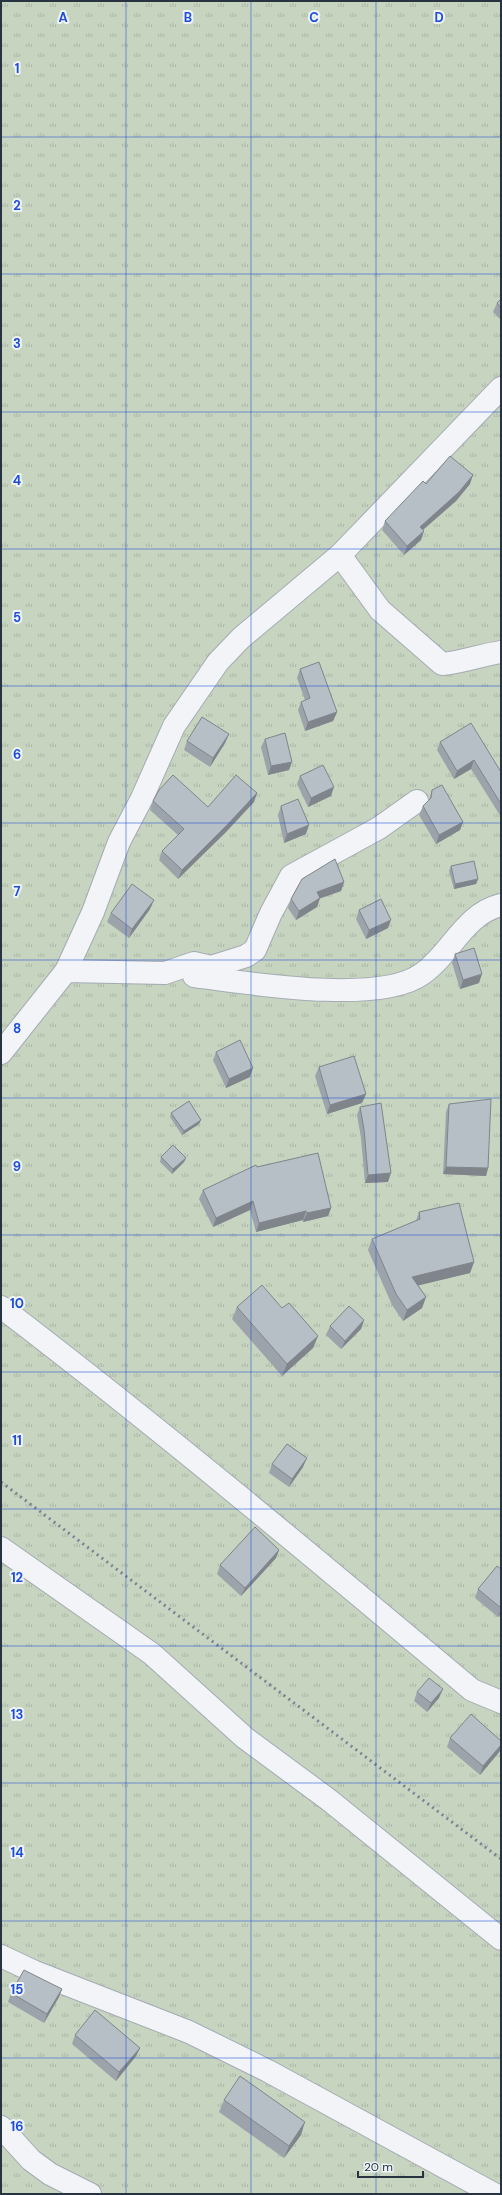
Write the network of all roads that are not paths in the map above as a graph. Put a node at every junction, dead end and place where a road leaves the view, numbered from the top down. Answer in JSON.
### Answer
{"nodes":[{"id":1,"x":501,"y":388,"type":"edge"},
{"id":2,"x":340,"y":555,"type":"junction"},
{"id":3,"x":501,"y":652,"type":"edge"},
{"id":4,"x":417,"y":800,"type":"dead end"},
{"id":5,"x":501,"y":905,"type":"edge"},
{"id":6,"x":66,"y":971,"type":"junction"},
{"id":7,"x":165,"y":973,"type":"junction"},
{"id":8,"x":1,"y":1053,"type":"edge"},
{"id":9,"x":1,"y":1307,"type":"edge"},
{"id":10,"x":1,"y":1548,"type":"edge"},
{"id":11,"x":472,"y":1690,"type":"junction"},
{"id":12,"x":501,"y":1702,"type":"edge"},
{"id":13,"x":501,"y":1714,"type":"edge"},
{"id":14,"x":501,"y":1938,"type":"edge"},
{"id":15,"x":1,"y":1956,"type":"edge"},
{"id":16,"x":1,"y":2127,"type":"edge"},
{"id":17,"x":90,"y":2194,"type":"edge"},
{"id":18,"x":494,"y":2194,"type":"edge"}],
"edges":[{"from":1,"to":2,"type":"street"},
{"from":2,"to":3,"type":"street"},
{"from":2,"to":6,"type":"street"},
{"from":4,"to":7,"type":"street"},
{"from":5,"to":7,"type":"street"},
{"from":6,"to":7,"type":"street"},
{"from":6,"to":8,"type":"street"},
{"from":9,"to":11,"type":"street"},
{"from":10,"to":14,"type":"street"},
{"from":11,"to":12,"type":"street"},
{"from":11,"to":13,"type":"street"},
{"from":15,"to":18,"type":"street"},
{"from":16,"to":17,"type":"street"}]}
